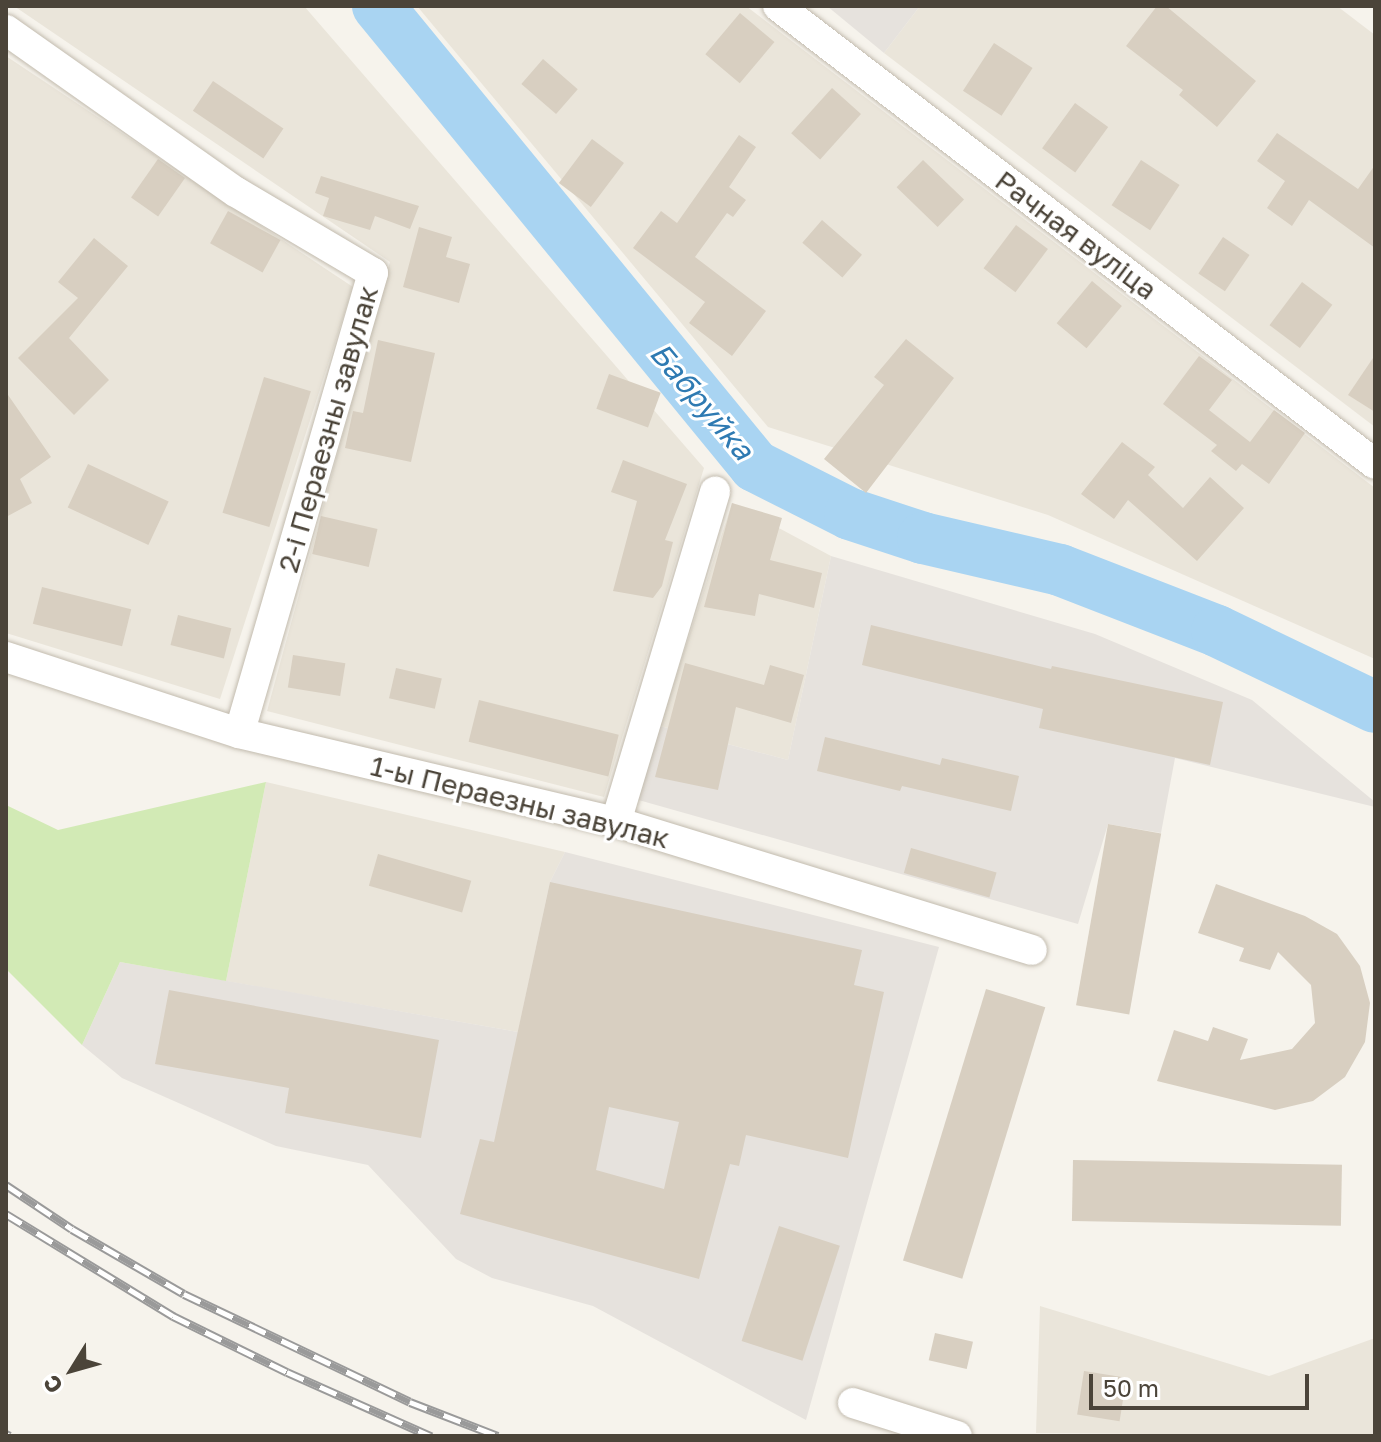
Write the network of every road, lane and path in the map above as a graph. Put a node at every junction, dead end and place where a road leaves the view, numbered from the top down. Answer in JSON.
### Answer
{"nodes":[{"id":1,"x":778,"y":6,"type":"edge"},
{"id":2,"x":6,"y":30,"type":"edge"},
{"id":3,"x":1375,"y":464,"type":"edge"},
{"id":4,"x":715,"y":491,"type":"dead end"},
{"id":5,"x":6,"y":657,"type":"edge"},
{"id":6,"x":239,"y":733,"type":"junction"},
{"id":7,"x":616,"y":822,"type":"junction"},
{"id":8,"x":1032,"y":950,"type":"dead end"},
{"id":9,"x":853,"y":1403,"type":"dead end"},
{"id":10,"x":957,"y":1436,"type":"edge"}],
"edges":[{"from":1,"to":3,"type":"street","name":"Рачная вуліца"},
{"from":2,"to":6,"type":"street","name":"2-і Пераезны завулак"},
{"from":4,"to":7,"type":"street"},
{"from":5,"to":6,"type":"street","name":"1-ы Пераезны завулак"},
{"from":6,"to":7,"type":"street","name":"1-ы Пераезны завулак"},
{"from":7,"to":8,"type":"street","name":"1-ы Пераезны завулак"},
{"from":9,"to":10,"type":"street"}]}
